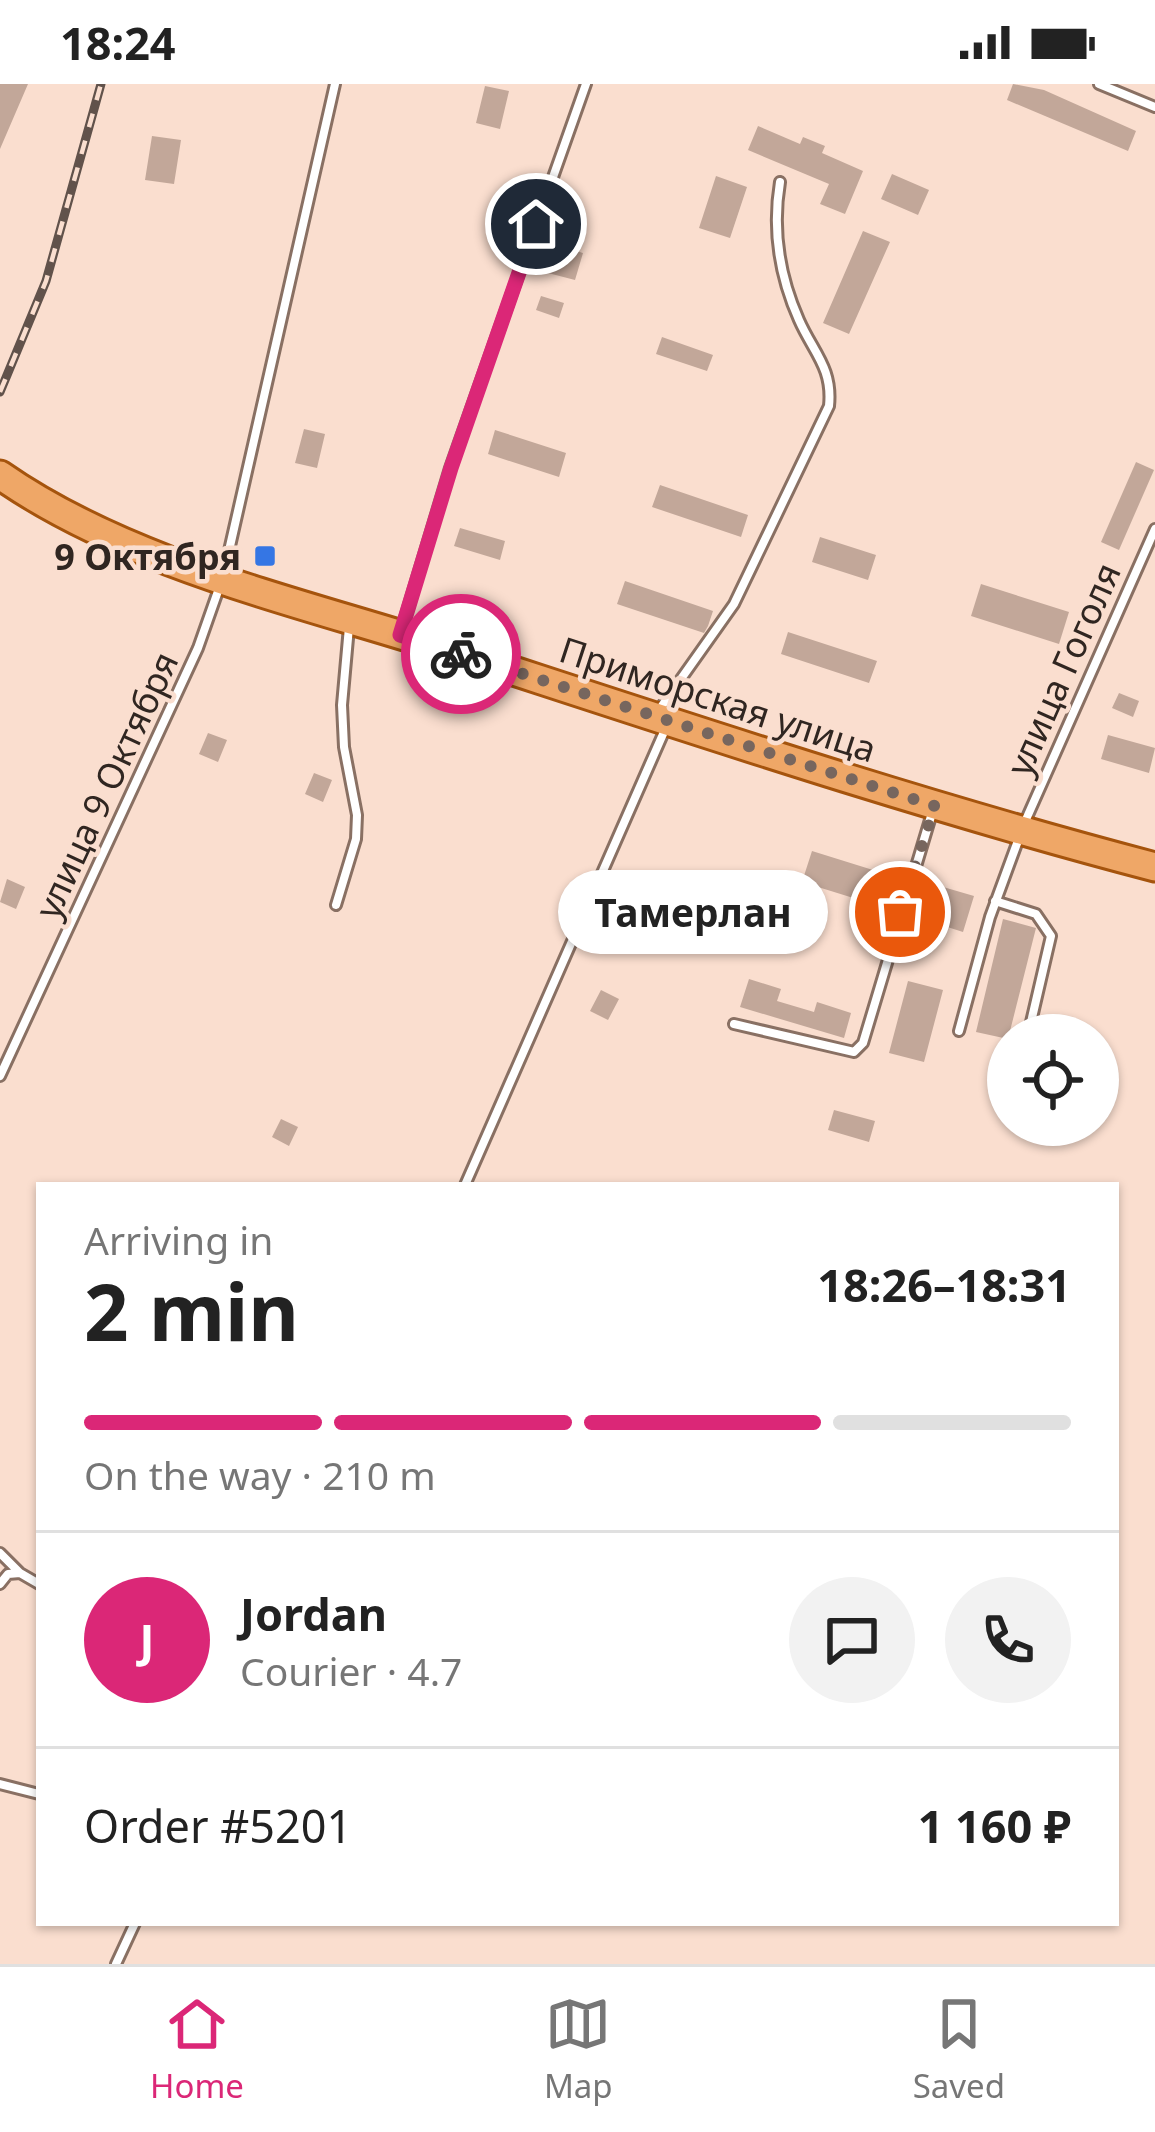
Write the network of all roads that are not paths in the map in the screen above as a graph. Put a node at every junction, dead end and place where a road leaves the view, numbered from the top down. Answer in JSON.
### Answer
{"nodes":[{"id":1,"x":335,"y":84,"type":"edge"},
{"id":2,"x":586,"y":84,"type":"edge"},
{"id":3,"x":1099,"y":84,"type":"edge"},
{"id":4,"x":1155,"y":107,"type":"edge"},
{"id":5,"x":780,"y":182,"type":"dead end"},
{"id":6,"x":0,"y":475,"type":"edge"},
{"id":7,"x":1155,"y":529,"type":"edge"},
{"id":8,"x":223,"y":577,"type":"junction"},
{"id":9,"x":350,"y":620,"type":"junction"},
{"id":10,"x":400,"y":635,"type":"junction"},
{"id":11,"x":661,"y":718,"type":"junction"},
{"id":12,"x":935,"y":806,"type":"junction"},
{"id":13,"x":1021,"y":832,"type":"junction"},
{"id":14,"x":1155,"y":867,"type":"edge"},
{"id":15,"x":995,"y":901,"type":"junction"},
{"id":16,"x":336,"y":905,"type":"dead end"},
{"id":17,"x":1033,"y":1014,"type":"edge"},
{"id":18,"x":734,"y":1024,"type":"dead end"},
{"id":19,"x":959,"y":1031,"type":"dead end"},
{"id":20,"x":0,"y":1076,"type":"edge"},
{"id":21,"x":466,"y":1182,"type":"edge"},
{"id":22,"x":0,"y":1553,"type":"edge"},
{"id":23,"x":20,"y":1574,"type":"junction"},
{"id":24,"x":36,"y":1582,"type":"edge"},
{"id":25,"x":0,"y":1584,"type":"edge"},
{"id":26,"x":0,"y":1784,"type":"edge"},
{"id":27,"x":36,"y":1793,"type":"edge"},
{"id":28,"x":133,"y":1926,"type":"edge"},
{"id":29,"x":116,"y":1964,"type":"edge"}],
"edges":[{"from":1,"to":8,"type":"lane","name":"улица 9 Октября"},
{"from":2,"to":10,"type":"lane"},
{"from":3,"to":4,"type":"lane"},
{"from":5,"to":11,"type":"lane"},
{"from":6,"to":8,"type":"main road","name":"Приморская улица"},
{"from":7,"to":13,"type":"lane","name":"улица Гоголя"},
{"from":8,"to":9,"type":"main road","name":"Приморская улица"},
{"from":8,"to":20,"type":"lane","name":"улица 9 Октября"},
{"from":9,"to":10,"type":"main road","name":"Приморская улица"},
{"from":9,"to":16,"type":"lane"},
{"from":10,"to":11,"type":"main road","name":"Приморская улица"},
{"from":11,"to":12,"type":"main road","name":"Приморская улица"},
{"from":11,"to":21,"type":"lane"},
{"from":12,"to":13,"type":"main road","name":"Приморская улица"},
{"from":12,"to":18,"type":"lane"},
{"from":13,"to":14,"type":"main road","name":"Приморская улица"},
{"from":13,"to":15,"type":"lane","name":"улица Гоголя"},
{"from":15,"to":17,"type":"lane"},
{"from":15,"to":19,"type":"lane","name":"улица Гоголя"},
{"from":22,"to":23,"type":"lane"},
{"from":23,"to":24,"type":"lane"},
{"from":23,"to":25,"type":"lane"},
{"from":26,"to":27,"type":"lane"},
{"from":28,"to":29,"type":"lane"}]}
